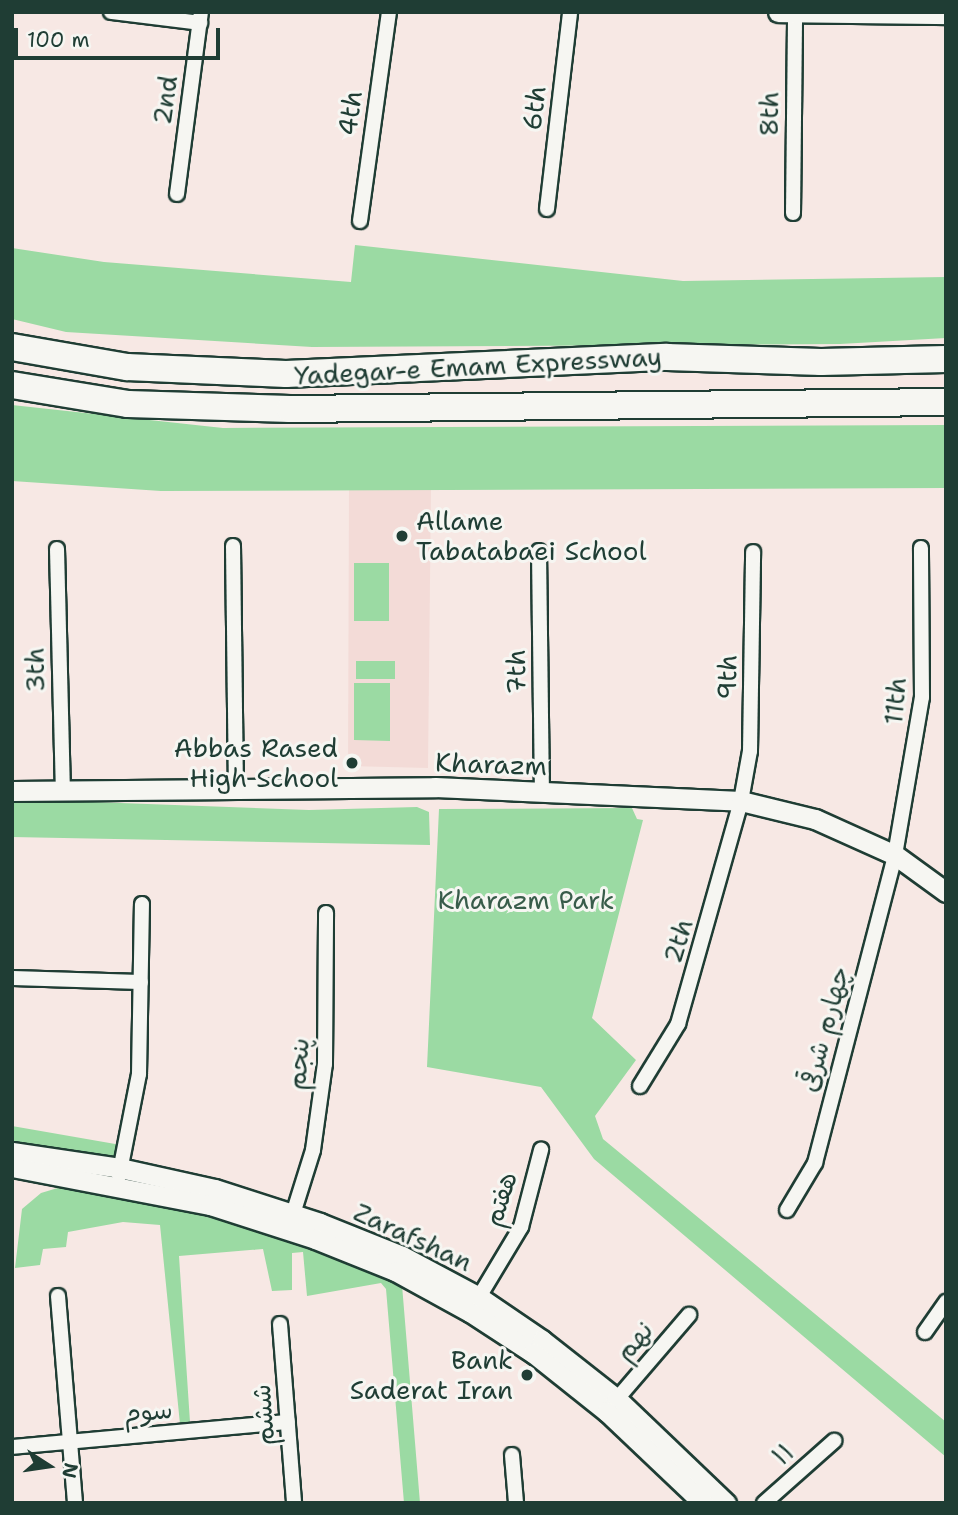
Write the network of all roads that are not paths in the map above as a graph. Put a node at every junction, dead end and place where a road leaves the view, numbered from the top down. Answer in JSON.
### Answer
{"nodes":[{"id":1,"x":111,"y":12,"type":"edge"},
{"id":2,"x":389,"y":12,"type":"edge"},
{"id":3,"x":570,"y":12,"type":"edge"},
{"id":4,"x":789,"y":13,"type":"edge"},
{"id":5,"x":946,"y":14,"type":"edge"},
{"id":6,"x":200,"y":17,"type":"edge"},
{"id":7,"x":177,"y":194,"type":"dead end"},
{"id":8,"x":547,"y":209,"type":"dead end"},
{"id":9,"x":793,"y":213,"type":"dead end"},
{"id":10,"x":360,"y":221,"type":"dead end"},
{"id":11,"x":12,"y":347,"type":"edge"},
{"id":12,"x":946,"y":359,"type":"edge"},
{"id":13,"x":12,"y":385,"type":"edge"},
{"id":14,"x":946,"y":402,"type":"edge"},
{"id":15,"x":233,"y":546,"type":"dead end"},
{"id":16,"x":921,"y":548,"type":"dead end"},
{"id":17,"x":57,"y":549,"type":"dead end"},
{"id":18,"x":539,"y":551,"type":"dead end"},
{"id":19,"x":753,"y":552,"type":"dead end"},
{"id":20,"x":12,"y":791,"type":"edge"},
{"id":21,"x":63,"y":791,"type":"junction"},
{"id":22,"x":236,"y":791,"type":"junction"},
{"id":23,"x":542,"y":792,"type":"junction"},
{"id":24,"x":741,"y":801,"type":"junction"},
{"id":25,"x":895,"y":855,"type":"junction"},
{"id":26,"x":946,"y":892,"type":"edge"},
{"id":27,"x":142,"y":904,"type":"dead end"},
{"id":28,"x":326,"y":913,"type":"dead end"},
{"id":29,"x":12,"y":978,"type":"edge"},
{"id":30,"x":141,"y":982,"type":"junction"},
{"id":31,"x":640,"y":1086,"type":"dead end"},
{"id":32,"x":541,"y":1150,"type":"dead end"},
{"id":33,"x":12,"y":1152,"type":"edge"},
{"id":34,"x":12,"y":1167,"type":"edge"},
{"id":35,"x":119,"y":1176,"type":"junction"},
{"id":36,"x":786,"y":1210,"type":"dead end"},
{"id":37,"x":293,"y":1214,"type":"junction"},
{"id":38,"x":58,"y":1296,"type":"dead end"},
{"id":39,"x":479,"y":1297,"type":"junction"},
{"id":40,"x":946,"y":1302,"type":"edge"},
{"id":41,"x":689,"y":1315,"type":"dead end"},
{"id":42,"x":280,"y":1324,"type":"dead end"},
{"id":43,"x":925,"y":1332,"type":"dead end"},
{"id":44,"x":617,"y":1399,"type":"junction"},
{"id":45,"x":288,"y":1422,"type":"junction"},
{"id":46,"x":834,"y":1441,"type":"dead end"},
{"id":47,"x":69,"y":1443,"type":"junction"},
{"id":48,"x":12,"y":1447,"type":"edge"},
{"id":49,"x":512,"y":1455,"type":"dead end"},
{"id":50,"x":75,"y":1503,"type":"edge"},
{"id":51,"x":294,"y":1503,"type":"edge"},
{"id":52,"x":516,"y":1503,"type":"edge"},
{"id":53,"x":703,"y":1503,"type":"edge"},
{"id":54,"x":726,"y":1503,"type":"edge"},
{"id":55,"x":764,"y":1503,"type":"edge"}],
"edges":[{"from":1,"to":6,"type":"street"},
{"from":2,"to":10,"type":"street","name":"4th"},
{"from":3,"to":8,"type":"street","name":"6th"},
{"from":4,"to":5,"type":"street"},
{"from":4,"to":9,"type":"street","name":"8th"},
{"from":6,"to":7,"type":"street","name":"2nd"},
{"from":11,"to":12,"type":"highway","name":"Yadegar-e Emam Expressway"},
{"from":13,"to":14,"type":"highway","name":"Yadegar-e Emam Expressway"},
{"from":15,"to":22,"type":"street"},
{"from":16,"to":25,"type":"street","name":"11th"},
{"from":17,"to":21,"type":"street","name":"3th"},
{"from":18,"to":23,"type":"street","name":"7th"},
{"from":19,"to":24,"type":"street","name":"9th"},
{"from":20,"to":21,"type":"street","name":"Kharazm"},
{"from":21,"to":22,"type":"street","name":"Kharazm"},
{"from":22,"to":23,"type":"street","name":"Kharazm"},
{"from":23,"to":24,"type":"street","name":"Kharazm"},
{"from":24,"to":25,"type":"street","name":"Kharazm"},
{"from":24,"to":31,"type":"street","name":"2th"},
{"from":25,"to":26,"type":"street","name":"Kharazm"},
{"from":25,"to":36,"type":"street","name":"چهارم شرقی"},
{"from":27,"to":30,"type":"street"},
{"from":28,"to":37,"type":"street","name":"پنجم"},
{"from":29,"to":30,"type":"street"},
{"from":30,"to":35,"type":"street"},
{"from":32,"to":39,"type":"street","name":"هفتم"},
{"from":33,"to":35,"type":"street","name":"Zarafshan"},
{"from":34,"to":35,"type":"street","name":"Zarafshan"},
{"from":35,"to":37,"type":"street","name":"Zarafshan"},
{"from":35,"to":53,"type":"street","name":"Zarafshan"},
{"from":37,"to":39,"type":"street","name":"Zarafshan"},
{"from":38,"to":47,"type":"street"},
{"from":39,"to":44,"type":"street","name":"Zarafshan"},
{"from":40,"to":43,"type":"street"},
{"from":41,"to":44,"type":"street","name":"نهم"},
{"from":42,"to":45,"type":"street","name":"ششم"},
{"from":44,"to":54,"type":"street","name":"Zarafshan"},
{"from":45,"to":47,"type":"street","name":"سوم"},
{"from":45,"to":51,"type":"street","name":"ششم"},
{"from":46,"to":55,"type":"street","name":"۱۱"},
{"from":47,"to":48,"type":"street","name":"سوم"},
{"from":47,"to":50,"type":"street"},
{"from":49,"to":52,"type":"street"}]}
